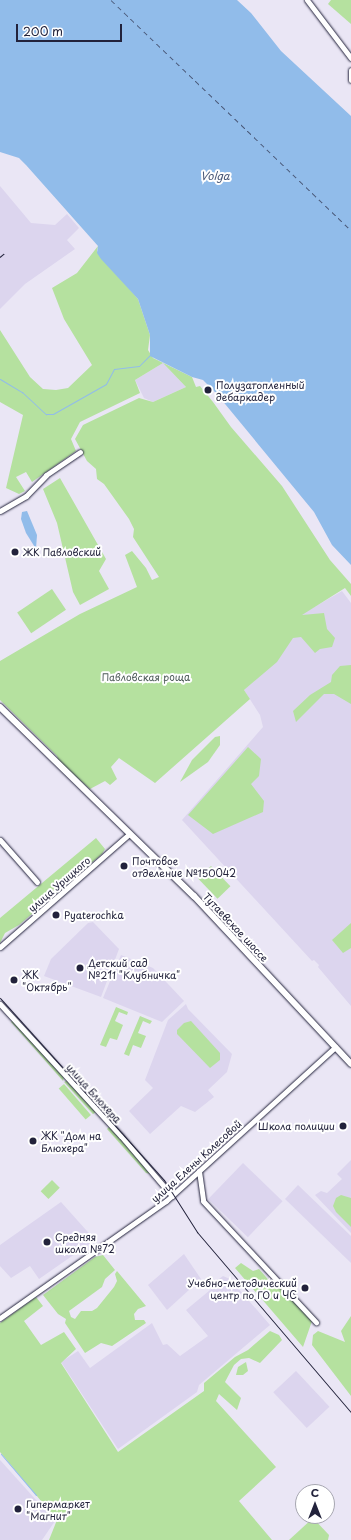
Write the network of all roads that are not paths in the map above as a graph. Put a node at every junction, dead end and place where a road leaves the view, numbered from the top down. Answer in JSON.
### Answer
{"nodes":[{"id":1,"x":307,"y":0,"type":"edge"},
{"id":2,"x":351,"y":58,"type":"edge"},
{"id":3,"x":351,"y":70,"type":"edge"},
{"id":4,"x":351,"y":80,"type":"edge"},
{"id":5,"x":80,"y":452,"type":"dead end"},
{"id":6,"x":0,"y":511,"type":"edge"},
{"id":7,"x":0,"y":707,"type":"edge"},
{"id":8,"x":129,"y":834,"type":"junction"},
{"id":9,"x":0,"y":840,"type":"edge"},
{"id":10,"x":37,"y":882,"type":"dead end"},
{"id":11,"x":0,"y":947,"type":"edge"},
{"id":12,"x":0,"y":1004,"type":"edge"},
{"id":13,"x":335,"y":1047,"type":"junction"},
{"id":14,"x":351,"y":1064,"type":"edge"},
{"id":15,"x":199,"y":1170,"type":"junction"},
{"id":16,"x":172,"y":1196,"type":"junction"},
{"id":17,"x":1,"y":1315,"type":"edge"},
{"id":18,"x":316,"y":1322,"type":"dead end"}],
"edges":[{"from":1,"to":2,"type":"street"},
{"from":3,"to":4,"type":"street"},
{"from":5,"to":6,"type":"street"},
{"from":7,"to":8,"type":"main road","name":"Тутаевское шоссе"},
{"from":8,"to":11,"type":"street","name":"улица Урицкого"},
{"from":8,"to":13,"type":"main road","name":"Тутаевское шоссе"},
{"from":9,"to":10,"type":"street"},
{"from":12,"to":16,"type":"street","name":"улица Блюхера"},
{"from":13,"to":14,"type":"main road","name":"Тутаевское шоссе"},
{"from":13,"to":15,"type":"street","name":"улица Елены Колесовой"},
{"from":15,"to":16,"type":"street","name":"улица Елены Колесовой"},
{"from":15,"to":18,"type":"street"},
{"from":16,"to":17,"type":"street","name":"улица Елены Колесовой"}]}
